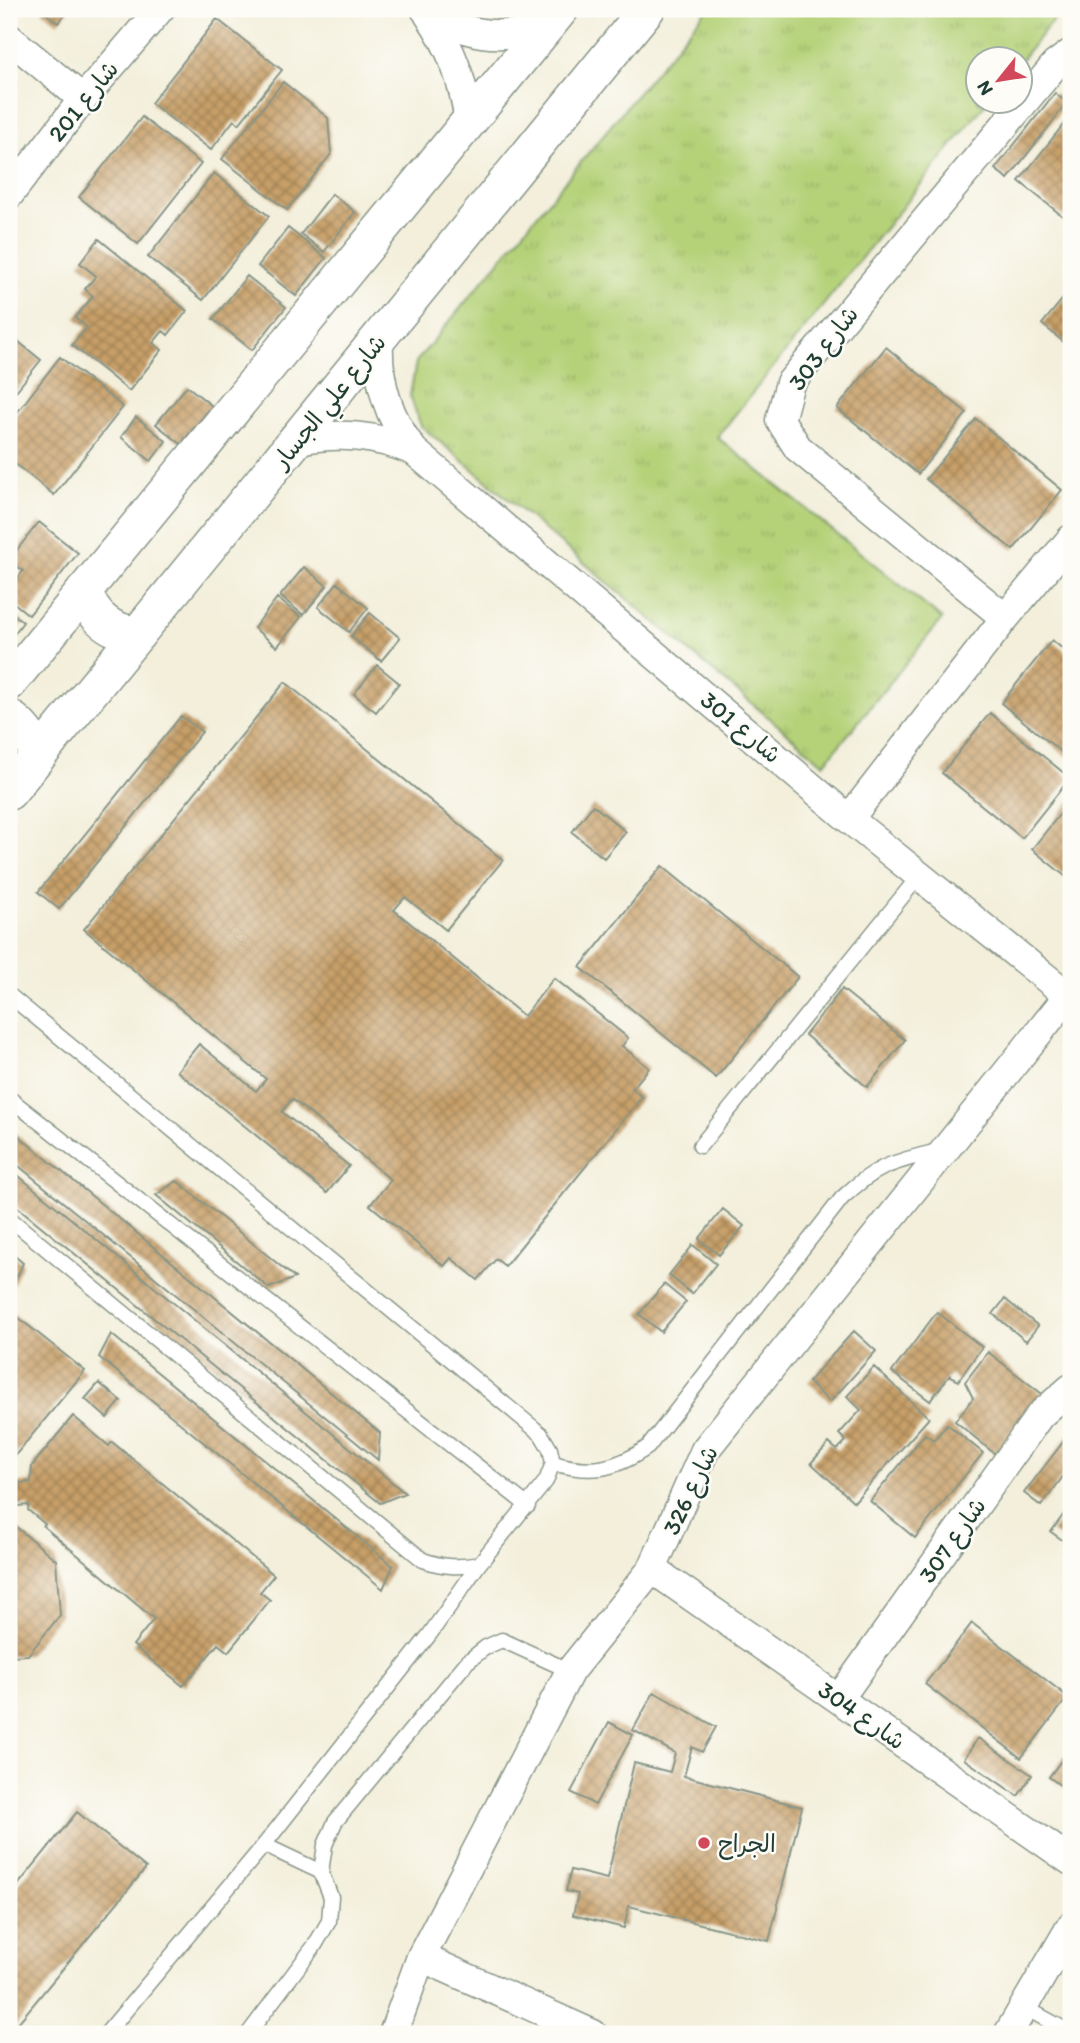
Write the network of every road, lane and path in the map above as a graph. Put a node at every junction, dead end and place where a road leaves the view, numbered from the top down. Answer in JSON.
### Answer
{"nodes":[{"id":1,"x":160,"y":9,"type":"edge"},
{"id":2,"x":424,"y":9,"type":"edge"},
{"id":3,"x":647,"y":9,"type":"edge"},
{"id":4,"x":553,"y":19,"type":"edge"},
{"id":5,"x":9,"y":38,"type":"edge"},
{"id":6,"x":1071,"y":53,"type":"edge"},
{"id":7,"x":83,"y":99,"type":"junction"},
{"id":8,"x":470,"y":122,"type":"junction"},
{"id":9,"x":9,"y":195,"type":"edge"},
{"id":10,"x":379,"y":340,"type":"junction"},
{"id":11,"x":298,"y":440,"type":"junction"},
{"id":12,"x":414,"y":451,"type":"junction"},
{"id":13,"x":1071,"y":539,"type":"edge"},
{"id":14,"x":84,"y":591,"type":"junction"},
{"id":15,"x":1005,"y":618,"type":"junction"},
{"id":16,"x":138,"y":634,"type":"junction"},
{"id":17,"x":9,"y":683,"type":"edge"},
{"id":18,"x":9,"y":717,"type":"edge"},
{"id":19,"x":38,"y":756,"type":"junction"},
{"id":20,"x":9,"y":792,"type":"edge"},
{"id":21,"x":849,"y":819,"type":"junction"},
{"id":22,"x":919,"y":876,"type":"junction"},
{"id":23,"x":9,"y":995,"type":"edge"},
{"id":24,"x":1070,"y":997,"type":"edge"},
{"id":25,"x":9,"y":1098,"type":"edge"},
{"id":26,"x":700,"y":1146,"type":"dead end"},
{"id":27,"x":947,"y":1148,"type":"junction"},
{"id":28,"x":9,"y":1218,"type":"edge"},
{"id":29,"x":1071,"y":1388,"type":"edge"},
{"id":30,"x":553,"y":1463,"type":"junction"},
{"id":31,"x":528,"y":1506,"type":"junction"},
{"id":32,"x":479,"y":1564,"type":"junction"},
{"id":33,"x":652,"y":1569,"type":"junction"},
{"id":34,"x":570,"y":1671,"type":"junction"},
{"id":35,"x":839,"y":1699,"type":"junction"},
{"id":36,"x":264,"y":1845,"type":"junction"},
{"id":37,"x":1071,"y":1861,"type":"edge"},
{"id":38,"x":321,"y":1872,"type":"junction"},
{"id":39,"x":1071,"y":1926,"type":"edge"},
{"id":40,"x":421,"y":1957,"type":"junction"},
{"id":41,"x":1022,"y":2006,"type":"junction"},
{"id":42,"x":1071,"y":2033,"type":"edge"},
{"id":43,"x":106,"y":2034,"type":"edge"},
{"id":44,"x":248,"y":2034,"type":"edge"},
{"id":45,"x":393,"y":2034,"type":"edge"},
{"id":46,"x":593,"y":2034,"type":"edge"},
{"id":47,"x":1008,"y":2034,"type":"edge"}],
"edges":[{"from":1,"to":7,"type":"street","name":"شارع 201"},
{"from":2,"to":4,"type":"street"},
{"from":2,"to":8,"type":"street"},
{"from":3,"to":10,"type":"street","name":"شارع علي الجسار"},
{"from":4,"to":8,"type":"street"},
{"from":5,"to":7,"type":"street"},
{"from":6,"to":15,"type":"street","name":"شارع 303"},
{"from":7,"to":9,"type":"street","name":"شارع 201"},
{"from":8,"to":14,"type":"street"},
{"from":10,"to":11,"type":"street","name":"شارع علي الجسار"},
{"from":10,"to":12,"type":"street","name":"شارع 301"},
{"from":11,"to":12,"type":"street","name":"شارع 301"},
{"from":11,"to":16,"type":"street","name":"شارع علي الجسار"},
{"from":12,"to":21,"type":"street","name":"شارع 301"},
{"from":13,"to":15,"type":"street"},
{"from":14,"to":16,"type":"street"},
{"from":14,"to":17,"type":"street"},
{"from":15,"to":21,"type":"street"},
{"from":16,"to":19,"type":"street","name":"شارع علي الجسار"},
{"from":18,"to":19,"type":"street"},
{"from":19,"to":20,"type":"street","name":"شارع علي الجسار"},
{"from":21,"to":22,"type":"street","name":"شارع 301"},
{"from":22,"to":24,"type":"street","name":"شارع 301"},
{"from":22,"to":26,"type":"lane"},
{"from":23,"to":30,"type":"lane"},
{"from":24,"to":27,"type":"street","name":"شارع 326"},
{"from":25,"to":31,"type":"lane"},
{"from":27,"to":30,"type":"lane"},
{"from":27,"to":33,"type":"street","name":"شارع 326"},
{"from":28,"to":32,"type":"lane"},
{"from":29,"to":35,"type":"street","name":"شارع 307"},
{"from":30,"to":31,"type":"lane"},
{"from":31,"to":32,"type":"lane"},
{"from":32,"to":36,"type":"lane"},
{"from":33,"to":34,"type":"street","name":"شارع 326"},
{"from":33,"to":35,"type":"street","name":"شارع 304"},
{"from":34,"to":38,"type":"lane"},
{"from":34,"to":40,"type":"street","name":"شارع 326"},
{"from":35,"to":37,"type":"street","name":"شارع 304"},
{"from":36,"to":38,"type":"lane"},
{"from":36,"to":43,"type":"lane"},
{"from":38,"to":44,"type":"lane"},
{"from":39,"to":41,"type":"street"},
{"from":40,"to":45,"type":"street","name":"شارع 326"},
{"from":40,"to":46,"type":"street"},
{"from":41,"to":42,"type":"lane"},
{"from":41,"to":47,"type":"street"}]}
